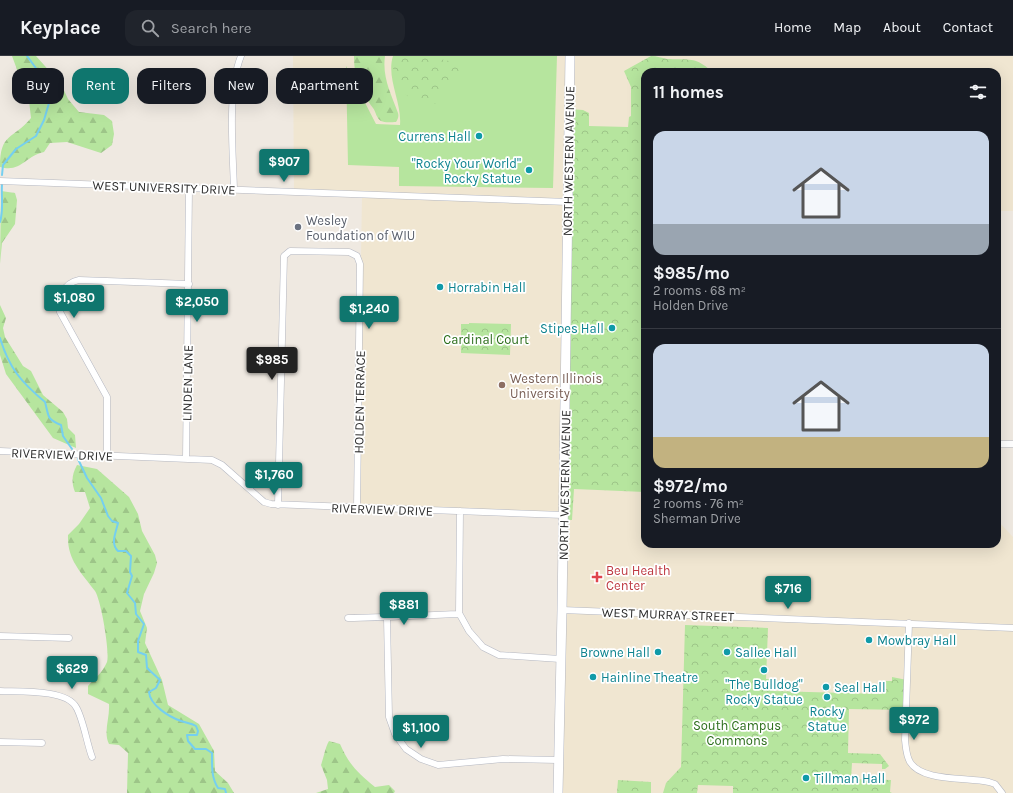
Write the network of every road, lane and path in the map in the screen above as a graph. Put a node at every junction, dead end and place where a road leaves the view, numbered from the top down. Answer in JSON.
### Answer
{"nodes":[{"id":1,"x":241,"y":56,"type":"edge"},
{"id":2,"x":570,"y":56,"type":"edge"},
{"id":3,"x":0,"y":181,"type":"edge"},
{"id":4,"x":189,"y":188,"type":"junction"},
{"id":5,"x":234,"y":190,"type":"junction"},
{"id":6,"x":568,"y":202,"type":"junction"},
{"id":7,"x":189,"y":284,"type":"junction"},
{"id":8,"x":1001,"y":444,"type":"edge"},
{"id":9,"x":1013,"y":444,"type":"edge"},
{"id":10,"x":0,"y":451,"type":"edge"},
{"id":11,"x":107,"y":455,"type":"junction"},
{"id":12,"x":186,"y":458,"type":"junction"},
{"id":13,"x":278,"y":505,"type":"junction"},
{"id":14,"x":357,"y":508,"type":"junction"},
{"id":15,"x":460,"y":511,"type":"junction"},
{"id":16,"x":563,"y":515,"type":"junction"},
{"id":17,"x":562,"y":610,"type":"junction"},
{"id":18,"x":460,"y":614,"type":"junction"},
{"id":19,"x":348,"y":618,"type":"dead end"},
{"id":20,"x":387,"y":618,"type":"junction"},
{"id":21,"x":909,"y":623,"type":"junction"},
{"id":22,"x":1013,"y":628,"type":"edge"},
{"id":23,"x":0,"y":636,"type":"edge"},
{"id":24,"x":70,"y":638,"type":"dead end"},
{"id":25,"x":560,"y":659,"type":"junction"},
{"id":26,"x":0,"y":691,"type":"edge"},
{"id":27,"x":0,"y":742,"type":"edge"},
{"id":28,"x":42,"y":743,"type":"dead end"},
{"id":29,"x":92,"y":757,"type":"dead end"},
{"id":30,"x":558,"y":760,"type":"junction"},
{"id":31,"x":558,"y":793,"type":"edge"},
{"id":32,"x":1002,"y":793,"type":"edge"}],
"edges":[{"from":1,"to":5,"type":"street"},
{"from":2,"to":6,"type":"street","name":"NORTH WESTERN AVENUE"},
{"from":3,"to":4,"type":"street","name":"WEST UNIVERSITY DRIVE"},
{"from":4,"to":5,"type":"street","name":"WEST UNIVERSITY DRIVE"},
{"from":4,"to":7,"type":"street","name":"LINDEN LANE"},
{"from":5,"to":6,"type":"street","name":"WEST UNIVERSITY DRIVE"},
{"from":6,"to":16,"type":"street","name":"NORTH WESTERN AVENUE"},
{"from":7,"to":11,"type":"street"},
{"from":7,"to":12,"type":"street","name":"LINDEN LANE"},
{"from":8,"to":9,"type":"street"},
{"from":10,"to":11,"type":"street","name":"RIVERVIEW DRIVE"},
{"from":11,"to":12,"type":"street","name":"RIVERVIEW DRIVE"},
{"from":12,"to":13,"type":"street","name":"RIVERVIEW DRIVE"},
{"from":13,"to":14,"type":"street","name":"RIVERVIEW DRIVE"},
{"from":13,"to":14,"type":"street","name":"HOLDEN TERRACE"},
{"from":14,"to":15,"type":"street","name":"RIVERVIEW DRIVE"},
{"from":15,"to":16,"type":"street","name":"RIVERVIEW DRIVE"},
{"from":15,"to":18,"type":"street"},
{"from":16,"to":17,"type":"street","name":"NORTH WESTERN AVENUE"},
{"from":17,"to":21,"type":"street","name":"WEST MURRAY STREET"},
{"from":17,"to":25,"type":"street","name":"NORTH WESTERN AVENUE"},
{"from":18,"to":20,"type":"street"},
{"from":18,"to":25,"type":"street"},
{"from":19,"to":20,"type":"street"},
{"from":20,"to":30,"type":"street"},
{"from":21,"to":22,"type":"street","name":"WEST MURRAY STREET"},
{"from":21,"to":32,"type":"street"},
{"from":23,"to":24,"type":"street"},
{"from":25,"to":30,"type":"street","name":"NORTH WESTERN AVENUE"},
{"from":26,"to":29,"type":"street"},
{"from":27,"to":28,"type":"street"},
{"from":30,"to":31,"type":"street","name":"NORTH WESTERN AVENUE"}]}
